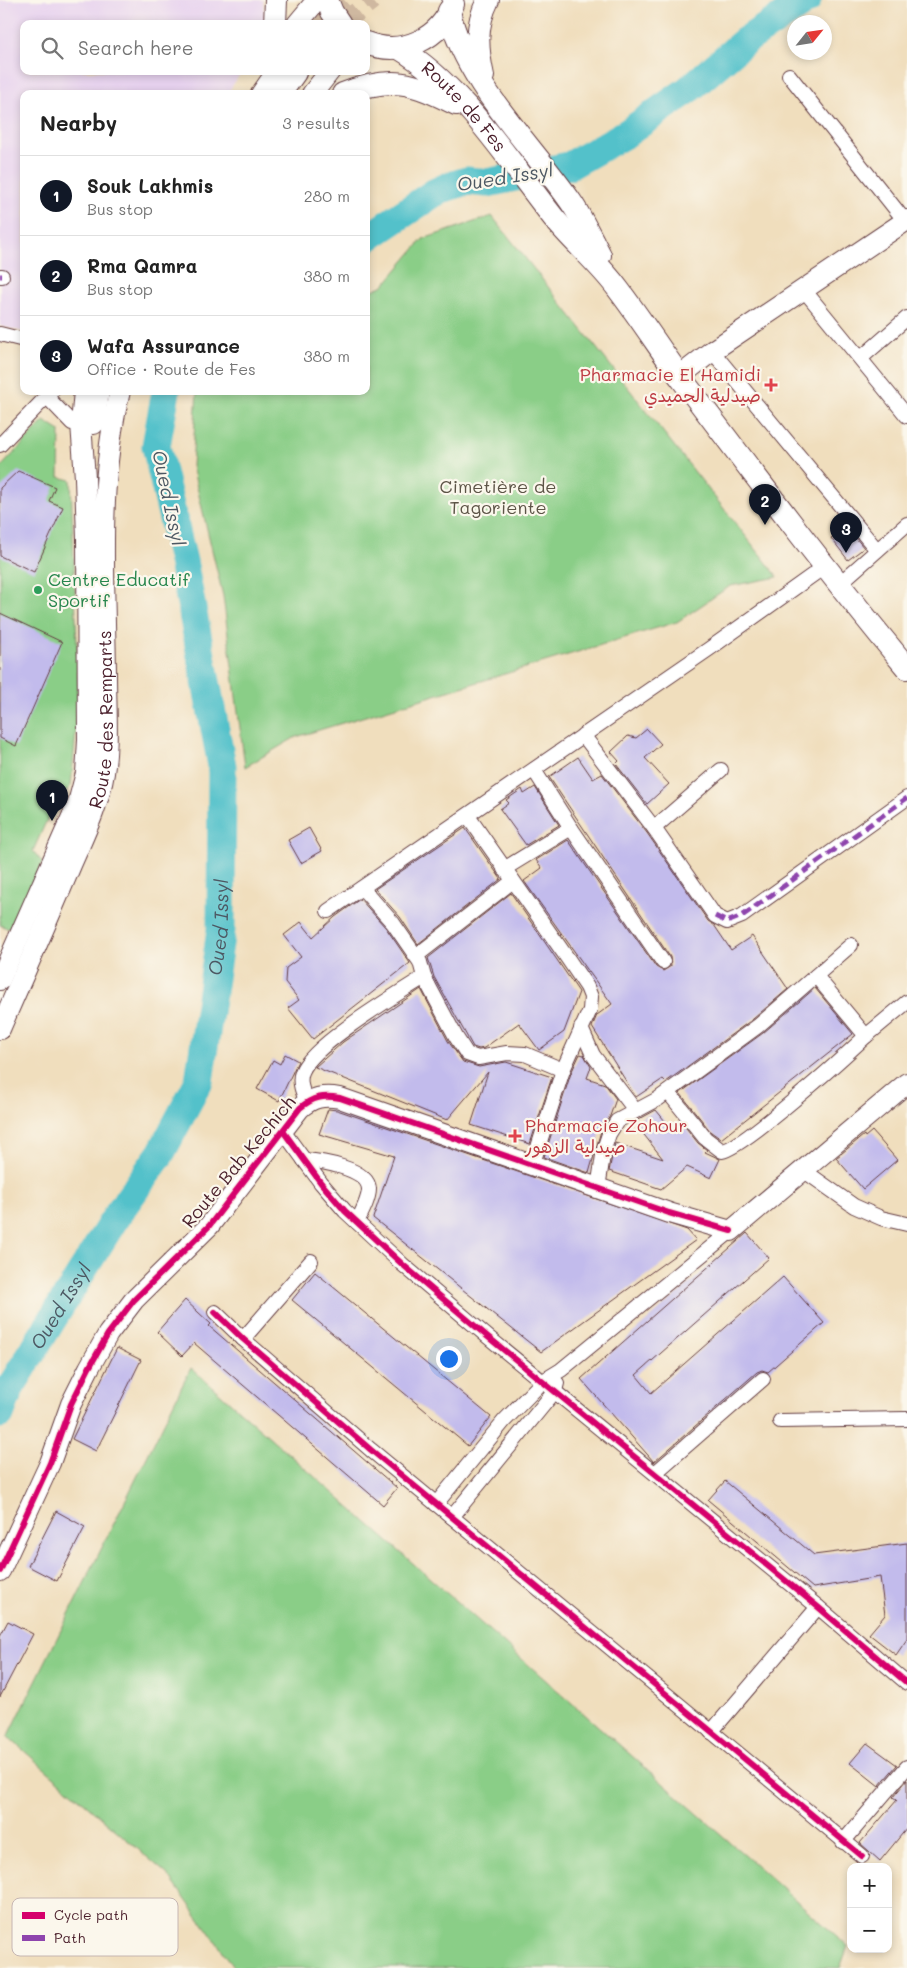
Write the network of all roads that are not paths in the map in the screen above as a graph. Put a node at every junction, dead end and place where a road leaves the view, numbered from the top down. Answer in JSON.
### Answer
{"nodes":[{"id":1,"x":276,"y":0,"type":"edge"},
{"id":2,"x":317,"y":0,"type":"edge"},
{"id":3,"x":327,"y":0,"type":"edge"},
{"id":4,"x":488,"y":0,"type":"edge"},
{"id":5,"x":452,"y":6,"type":"edge"},
{"id":6,"x":275,"y":20,"type":"edge"},
{"id":7,"x":300,"y":20,"type":"edge"},
{"id":8,"x":337,"y":20,"type":"edge"},
{"id":9,"x":370,"y":44,"type":"edge"},
{"id":10,"x":399,"y":48,"type":"junction"},
{"id":11,"x":258,"y":75,"type":"edge"},
{"id":12,"x":283,"y":75,"type":"edge"},
{"id":13,"x":285,"y":75,"type":"edge"},
{"id":14,"x":327,"y":75,"type":"edge"},
{"id":15,"x":790,"y":75,"type":"dead end"},
{"id":16,"x":486,"y":89,"type":"junction"},
{"id":17,"x":248,"y":90,"type":"edge"},
{"id":18,"x":266,"y":90,"type":"edge"},
{"id":19,"x":282,"y":90,"type":"edge"},
{"id":20,"x":315,"y":90,"type":"edge"},
{"id":21,"x":354,"y":90,"type":"edge"},
{"id":22,"x":469,"y":111,"type":"junction"},
{"id":23,"x":906,"y":221,"type":"edge"},
{"id":24,"x":617,"y":288,"type":"junction"},
{"id":25,"x":804,"y":290,"type":"junction"},
{"id":26,"x":907,"y":318,"type":"edge"},
{"id":27,"x":0,"y":334,"type":"edge"},
{"id":28,"x":20,"y":339,"type":"edge"},
{"id":29,"x":712,"y":351,"type":"junction"},
{"id":30,"x":861,"y":358,"type":"junction"},
{"id":31,"x":680,"y":376,"type":"junction"},
{"id":32,"x":49,"y":395,"type":"edge"},
{"id":33,"x":51,"y":395,"type":"edge"},
{"id":34,"x":84,"y":395,"type":"edge"},
{"id":35,"x":98,"y":395,"type":"edge"},
{"id":36,"x":119,"y":395,"type":"edge"},
{"id":37,"x":907,"y":416,"type":"edge"},
{"id":38,"x":81,"y":424,"type":"junction"},
{"id":39,"x":0,"y":444,"type":"edge"},
{"id":40,"x":85,"y":478,"type":"junction"},
{"id":41,"x":907,"y":524,"type":"edge"},
{"id":42,"x":877,"y":550,"type":"junction"},
{"id":43,"x":824,"y":567,"type":"junction"},
{"id":44,"x":838,"y":585,"type":"junction"},
{"id":45,"x":907,"y":668,"type":"edge"},
{"id":46,"x":584,"y":735,"type":"junction"},
{"id":47,"x":534,"y":770,"type":"junction"},
{"id":48,"x":721,"y":770,"type":"dead end"},
{"id":49,"x":907,"y":798,"type":"edge"},
{"id":50,"x":468,"y":816,"type":"junction"},
{"id":51,"x":571,"y":828,"type":"junction"},
{"id":52,"x":654,"y":828,"type":"junction"},
{"id":53,"x":504,"y":869,"type":"junction"},
{"id":54,"x":514,"y":881,"type":"junction"},
{"id":55,"x":362,"y":888,"type":"junction"},
{"id":56,"x":328,"y":911,"type":"dead end"},
{"id":57,"x":851,"y":945,"type":"dead end"},
{"id":58,"x":416,"y":956,"type":"junction"},
{"id":59,"x":663,"y":962,"type":"dead end"},
{"id":60,"x":816,"y":976,"type":"junction"},
{"id":61,"x":424,"y":977,"type":"junction"},
{"id":62,"x":0,"y":980,"type":"edge"},
{"id":63,"x":907,"y":1002,"type":"edge"},
{"id":64,"x":0,"y":1028,"type":"edge"},
{"id":65,"x":581,"y":1028,"type":"junction"},
{"id":66,"x":866,"y":1036,"type":"junction"},
{"id":67,"x":563,"y":1070,"type":"junction"},
{"id":68,"x":907,"y":1083,"type":"edge"},
{"id":69,"x":668,"y":1092,"type":"junction"},
{"id":70,"x":307,"y":1102,"type":"junction"},
{"id":71,"x":635,"y":1110,"type":"junction"},
{"id":72,"x":283,"y":1131,"type":"junction"},
{"id":73,"x":304,"y":1160,"type":"junction"},
{"id":74,"x":532,"y":1166,"type":"junction"},
{"id":75,"x":803,"y":1170,"type":"junction"},
{"id":76,"x":598,"y":1188,"type":"junction"},
{"id":77,"x":357,"y":1222,"type":"junction"},
{"id":78,"x":907,"y":1224,"type":"edge"},
{"id":79,"x":731,"y":1231,"type":"junction"},
{"id":80,"x":311,"y":1261,"type":"dead end"},
{"id":81,"x":215,"y":1312,"type":"dead end"},
{"id":82,"x":243,"y":1339,"type":"junction"},
{"id":83,"x":561,"y":1370,"type":"junction"},
{"id":84,"x":763,"y":1379,"type":"dead end"},
{"id":85,"x":542,"y":1381,"type":"junction"},
{"id":86,"x":555,"y":1391,"type":"junction"},
{"id":87,"x":907,"y":1419,"type":"edge"},
{"id":88,"x":780,"y":1421,"type":"dead end"},
{"id":89,"x":655,"y":1473,"type":"junction"},
{"id":90,"x":436,"y":1504,"type":"junction"},
{"id":91,"x":452,"y":1517,"type":"junction"},
{"id":92,"x":0,"y":1571,"type":"edge"},
{"id":93,"x":818,"y":1607,"type":"junction"},
{"id":94,"x":907,"y":1684,"type":"edge"},
{"id":95,"x":711,"y":1732,"type":"junction"},
{"id":96,"x":907,"y":1767,"type":"edge"},
{"id":97,"x":843,"y":1842,"type":"junction"},
{"id":98,"x":862,"y":1856,"type":"dead end"}],
"edges":[{"from":1,"to":6,"type":"main road"},
{"from":2,"to":7,"type":"street"},
{"from":3,"to":8,"type":"main road"},
{"from":4,"to":16,"type":"main road"},
{"from":5,"to":10,"type":"main road"},
{"from":5,"to":16,"type":"main road","name":"Route de Fes"},
{"from":9,"to":10,"type":"main road"},
{"from":10,"to":22,"type":"main road","name":"Route de Fes"},
{"from":11,"to":17,"type":"street"},
{"from":12,"to":18,"type":"street"},
{"from":13,"to":19,"type":"street"},
{"from":14,"to":20,"type":"street"},
{"from":15,"to":23,"type":"street"},
{"from":16,"to":24,"type":"main road","name":"Route de Fes"},
{"from":21,"to":22,"type":"main road"},
{"from":22,"to":24,"type":"main road","name":"Route de Fes"},
{"from":23,"to":25,"type":"street"},
{"from":24,"to":31,"type":"main road","name":"Route de Fes"},
{"from":25,"to":29,"type":"street"},
{"from":25,"to":30,"type":"street"},
{"from":26,"to":30,"type":"street"},
{"from":27,"to":28,"type":"street"},
{"from":29,"to":31,"type":"street"},
{"from":29,"to":42,"type":"street"},
{"from":30,"to":37,"type":"street"},
{"from":31,"to":43,"type":"main road","name":"Route de Fes"},
{"from":32,"to":39,"type":"street"},
{"from":33,"to":38,"type":"street"},
{"from":34,"to":38,"type":"street","name":"Route des Remparts"},
{"from":35,"to":40,"type":"street"},
{"from":36,"to":64,"type":"street","name":"Route des Remparts"},
{"from":38,"to":40,"type":"street","name":"Route des Remparts"},
{"from":40,"to":62,"type":"street","name":"Route des Remparts"},
{"from":41,"to":42,"type":"street"},
{"from":42,"to":44,"type":"street"},
{"from":43,"to":44,"type":"main road","name":"Route de Fes"},
{"from":43,"to":46,"type":"street"},
{"from":44,"to":45,"type":"main road","name":"Route de Fes"},
{"from":46,"to":47,"type":"street"},
{"from":46,"to":52,"type":"street"},
{"from":47,"to":50,"type":"street"},
{"from":47,"to":51,"type":"street"},
{"from":48,"to":52,"type":"street"},
{"from":49,"to":52,"type":"street"},
{"from":50,"to":53,"type":"street"},
{"from":50,"to":55,"type":"street"},
{"from":51,"to":53,"type":"street"},
{"from":51,"to":59,"type":"street"},
{"from":53,"to":54,"type":"street"},
{"from":54,"to":58,"type":"street"},
{"from":54,"to":65,"type":"street"},
{"from":55,"to":56,"type":"street"},
{"from":55,"to":58,"type":"street"},
{"from":57,"to":60,"type":"street"},
{"from":58,"to":61,"type":"street"},
{"from":60,"to":66,"type":"street"},
{"from":60,"to":69,"type":"street"},
{"from":61,"to":67,"type":"street"},
{"from":61,"to":70,"type":"street"},
{"from":63,"to":66,"type":"street"},
{"from":65,"to":67,"type":"street"},
{"from":65,"to":71,"type":"street"},
{"from":66,"to":69,"type":"street"},
{"from":67,"to":74,"type":"street"},
{"from":68,"to":75,"type":"street"},
{"from":69,"to":71,"type":"street"},
{"from":70,"to":72,"type":"street","name":"Route Bab Kechich"},
{"from":70,"to":74,"type":"street","name":"Route Bab Kechich"},
{"from":71,"to":76,"type":"street"},
{"from":72,"to":73,"type":"street"},
{"from":72,"to":92,"type":"street","name":"Route Bab Kechich"},
{"from":73,"to":77,"type":"street"},
{"from":73,"to":77,"type":"street"},
{"from":74,"to":76,"type":"street","name":"Route Bab Kechich"},
{"from":75,"to":78,"type":"street"},
{"from":75,"to":79,"type":"street"},
{"from":76,"to":79,"type":"street","name":"Route Bab Kechich"},
{"from":77,"to":85,"type":"street"},
{"from":79,"to":83,"type":"street"},
{"from":80,"to":82,"type":"street"},
{"from":81,"to":82,"type":"street"},
{"from":82,"to":90,"type":"street"},
{"from":83,"to":85,"type":"street"},
{"from":83,"to":86,"type":"street"},
{"from":84,"to":89,"type":"street"},
{"from":85,"to":86,"type":"street"},
{"from":85,"to":90,"type":"street"},
{"from":86,"to":89,"type":"street"},
{"from":86,"to":91,"type":"street"},
{"from":87,"to":88,"type":"street"},
{"from":89,"to":93,"type":"street"},
{"from":90,"to":91,"type":"street"},
{"from":91,"to":95,"type":"street"},
{"from":93,"to":94,"type":"street"},
{"from":93,"to":95,"type":"street"},
{"from":95,"to":97,"type":"street"},
{"from":96,"to":97,"type":"street"},
{"from":97,"to":98,"type":"street"}]}
